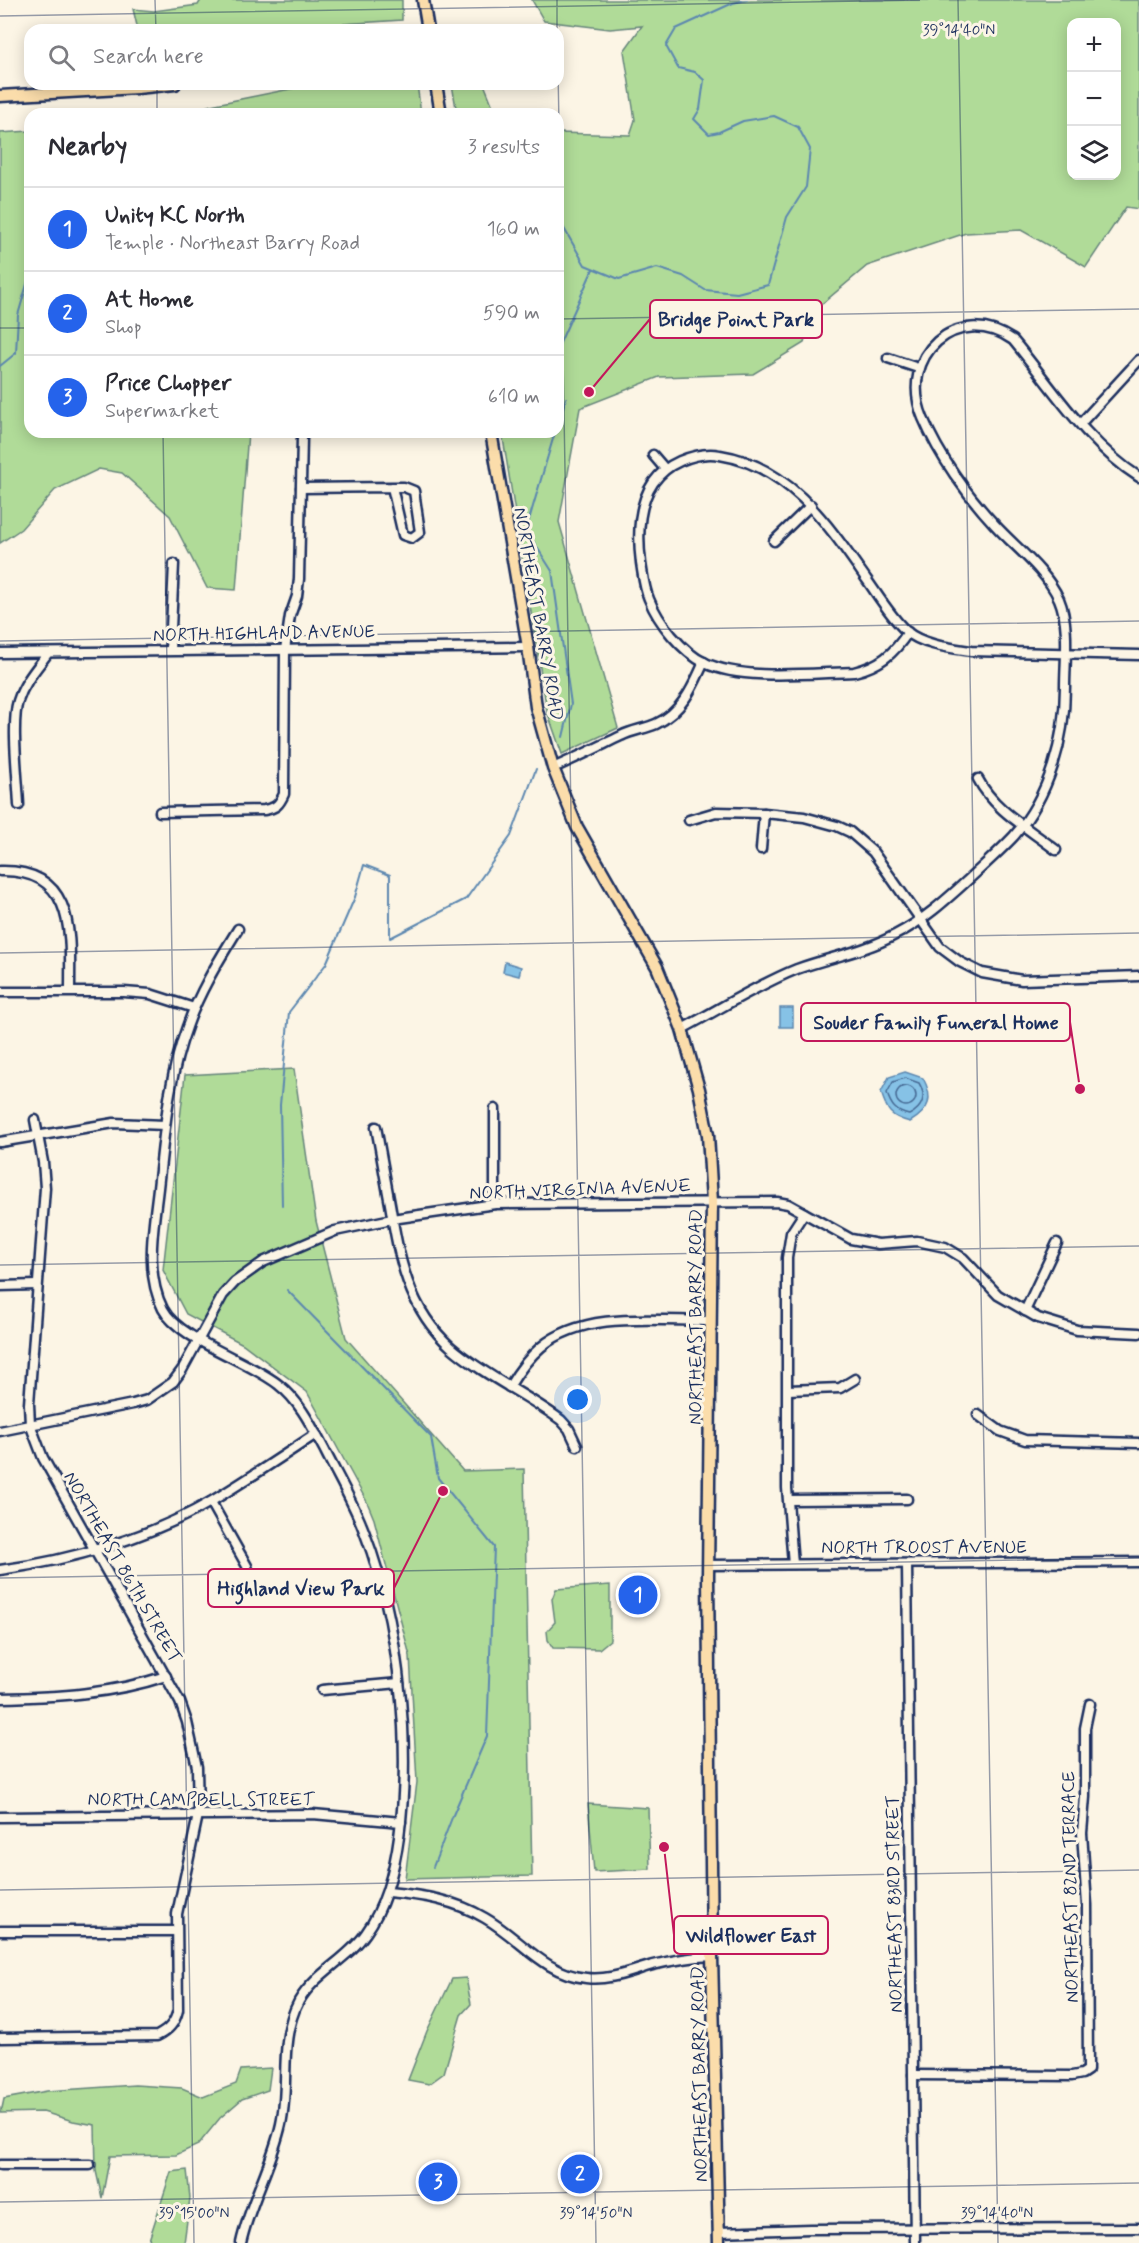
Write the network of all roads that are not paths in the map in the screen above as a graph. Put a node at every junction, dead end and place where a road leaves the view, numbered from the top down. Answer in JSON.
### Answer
{"nodes":[{"id":1,"x":423,"y":0,"type":"edge"},
{"id":2,"x":427,"y":24,"type":"edge"},
{"id":3,"x":103,"y":90,"type":"edge"},
{"id":4,"x":437,"y":90,"type":"edge"},
{"id":5,"x":0,"y":96,"type":"edge"},
{"id":6,"x":440,"y":108,"type":"edge"},
{"id":7,"x":888,"y":358,"type":"dead end"},
{"id":8,"x":1139,"y":360,"type":"edge"},
{"id":9,"x":918,"y":368,"type":"junction"},
{"id":10,"x":1081,"y":423,"type":"junction"},
{"id":11,"x":302,"y":438,"type":"edge"},
{"id":12,"x":492,"y":438,"type":"edge"},
{"id":13,"x":653,"y":455,"type":"dead end"},
{"id":14,"x":664,"y":470,"type":"junction"},
{"id":15,"x":1139,"y":477,"type":"edge"},
{"id":16,"x":392,"y":487,"type":"junction"},
{"id":17,"x":301,"y":488,"type":"junction"},
{"id":18,"x":811,"y":506,"type":"junction"},
{"id":19,"x":774,"y":540,"type":"dead end"},
{"id":20,"x":174,"y":564,"type":"dead end"},
{"id":21,"x":908,"y":632,"type":"junction"},
{"id":22,"x":528,"y":647,"type":"junction"},
{"id":23,"x":170,"y":650,"type":"junction"},
{"id":24,"x":285,"y":650,"type":"junction"},
{"id":25,"x":0,"y":653,"type":"edge"},
{"id":26,"x":48,"y":653,"type":"junction"},
{"id":27,"x":1065,"y":654,"type":"junction"},
{"id":28,"x":1139,"y":655,"type":"edge"},
{"id":29,"x":704,"y":663,"type":"junction"},
{"id":30,"x":553,"y":768,"type":"junction"},
{"id":31,"x":978,"y":779,"type":"dead end"},
{"id":32,"x":19,"y":805,"type":"dead end"},
{"id":33,"x":160,"y":812,"type":"dead end"},
{"id":34,"x":764,"y":813,"type":"junction"},
{"id":35,"x":689,"y":820,"type":"dead end"},
{"id":36,"x":1023,"y":824,"type":"junction"},
{"id":37,"x":761,"y":849,"type":"dead end"},
{"id":38,"x":1056,"y":850,"type":"dead end"},
{"id":39,"x":0,"y":872,"type":"edge"},
{"id":40,"x":921,"y":919,"type":"junction"},
{"id":41,"x":238,"y":929,"type":"dead end"},
{"id":42,"x":1139,"y":976,"type":"edge"},
{"id":43,"x":70,"y":991,"type":"junction"},
{"id":44,"x":0,"y":992,"type":"edge"},
{"id":45,"x":194,"y":1008,"type":"junction"},
{"id":46,"x":682,"y":1029,"type":"junction"},
{"id":47,"x":495,"y":1109,"type":"dead end"},
{"id":48,"x":35,"y":1120,"type":"dead end"},
{"id":49,"x":165,"y":1125,"type":"junction"},
{"id":50,"x":376,"y":1127,"type":"dead end"},
{"id":51,"x":38,"y":1135,"type":"junction"},
{"id":52,"x":0,"y":1142,"type":"edge"},
{"id":53,"x":712,"y":1202,"type":"junction"},
{"id":54,"x":495,"y":1204,"type":"junction"},
{"id":55,"x":804,"y":1213,"type":"junction"},
{"id":56,"x":392,"y":1219,"type":"junction"},
{"id":57,"x":1057,"y":1243,"type":"dead end"},
{"id":58,"x":37,"y":1285,"type":"junction"},
{"id":59,"x":0,"y":1286,"type":"edge"},
{"id":60,"x":1025,"y":1311,"type":"junction"},
{"id":61,"x":711,"y":1321,"type":"junction"},
{"id":62,"x":1139,"y":1333,"type":"edge"},
{"id":63,"x":198,"y":1339,"type":"junction"},
{"id":64,"x":855,"y":1379,"type":"dead end"},
{"id":65,"x":509,"y":1386,"type":"junction"},
{"id":66,"x":788,"y":1390,"type":"junction"},
{"id":67,"x":978,"y":1415,"type":"dead end"},
{"id":68,"x":30,"y":1424,"type":"junction"},
{"id":69,"x":0,"y":1431,"type":"edge"},
{"id":70,"x":316,"y":1434,"type":"junction"},
{"id":71,"x":1139,"y":1443,"type":"edge"},
{"id":72,"x":577,"y":1446,"type":"dead end"},
{"id":73,"x":907,"y":1498,"type":"dead end"},
{"id":74,"x":789,"y":1500,"type":"junction"},
{"id":75,"x":211,"y":1502,"type":"junction"},
{"id":76,"x":94,"y":1550,"type":"junction"},
{"id":77,"x":1139,"y":1562,"type":"edge"},
{"id":78,"x":793,"y":1564,"type":"junction"},
{"id":79,"x":708,"y":1565,"type":"junction"},
{"id":80,"x":907,"y":1565,"type":"junction"},
{"id":81,"x":0,"y":1570,"type":"edge"},
{"id":82,"x":249,"y":1588,"type":"dead end"},
{"id":83,"x":166,"y":1676,"type":"junction"},
{"id":84,"x":399,"y":1683,"type":"junction"},
{"id":85,"x":322,"y":1690,"type":"dead end"},
{"id":86,"x":0,"y":1698,"type":"edge"},
{"id":87,"x":1090,"y":1704,"type":"dead end"},
{"id":88,"x":198,"y":1815,"type":"junction"},
{"id":89,"x":0,"y":1818,"type":"edge"},
{"id":90,"x":401,"y":1822,"type":"junction"},
{"id":91,"x":388,"y":1892,"type":"junction"},
{"id":92,"x":0,"y":1931,"type":"edge"},
{"id":93,"x":176,"y":1931,"type":"junction"},
{"id":94,"x":712,"y":1956,"type":"junction"},
{"id":95,"x":0,"y":2038,"type":"edge"},
{"id":96,"x":913,"y":2075,"type":"junction"},
{"id":97,"x":0,"y":2165,"type":"edge"},
{"id":98,"x":90,"y":2165,"type":"dead end"},
{"id":99,"x":1139,"y":2228,"type":"edge"},
{"id":100,"x":915,"y":2230,"type":"junction"},
{"id":101,"x":719,"y":2237,"type":"edge"},
{"id":102,"x":241,"y":2243,"type":"edge"},
{"id":103,"x":915,"y":2243,"type":"edge"}],
"edges":[{"from":1,"to":2,"type":"main road"},
{"from":3,"to":5,"type":"main road"},
{"from":4,"to":6,"type":"main road"},
{"from":7,"to":9,"type":"street"},
{"from":8,"to":10,"type":"street"},
{"from":9,"to":10,"type":"street"},
{"from":9,"to":27,"type":"street"},
{"from":10,"to":15,"type":"street"},
{"from":11,"to":17,"type":"street"},
{"from":12,"to":22,"type":"main road","name":"NORTHEAST BARRY ROAD"},
{"from":13,"to":14,"type":"street"},
{"from":14,"to":18,"type":"street"},
{"from":14,"to":29,"type":"street"},
{"from":16,"to":16,"type":"street"},
{"from":16,"to":17,"type":"street"},
{"from":17,"to":24,"type":"street"},
{"from":18,"to":19,"type":"street"},
{"from":18,"to":21,"type":"street"},
{"from":20,"to":23,"type":"street"},
{"from":21,"to":27,"type":"street"},
{"from":21,"to":29,"type":"street"},
{"from":22,"to":24,"type":"street","name":"NORTH HIGHLAND AVENUE"},
{"from":22,"to":30,"type":"main road","name":"NORTHEAST BARRY ROAD"},
{"from":23,"to":24,"type":"street","name":"NORTH HIGHLAND AVENUE"},
{"from":23,"to":26,"type":"street","name":"NORTH HIGHLAND AVENUE"},
{"from":24,"to":33,"type":"street"},
{"from":25,"to":26,"type":"street","name":"NORTH HIGHLAND AVENUE"},
{"from":26,"to":32,"type":"street"},
{"from":27,"to":28,"type":"street"},
{"from":27,"to":36,"type":"street"},
{"from":29,"to":30,"type":"street"},
{"from":30,"to":46,"type":"main road","name":"NORTHEAST BARRY ROAD"},
{"from":31,"to":36,"type":"street"},
{"from":34,"to":35,"type":"street"},
{"from":34,"to":37,"type":"street"},
{"from":34,"to":40,"type":"street"},
{"from":36,"to":38,"type":"street"},
{"from":36,"to":40,"type":"street"},
{"from":39,"to":43,"type":"street"},
{"from":40,"to":42,"type":"street"},
{"from":40,"to":46,"type":"street"},
{"from":41,"to":45,"type":"street"},
{"from":43,"to":44,"type":"street"},
{"from":43,"to":45,"type":"street"},
{"from":45,"to":49,"type":"street"},
{"from":46,"to":53,"type":"main road","name":"NORTHEAST BARRY ROAD"},
{"from":47,"to":54,"type":"street"},
{"from":48,"to":51,"type":"street","name":"NORTHEAST 86TH STREET"},
{"from":49,"to":51,"type":"street"},
{"from":49,"to":63,"type":"street"},
{"from":50,"to":56,"type":"street"},
{"from":51,"to":52,"type":"street"},
{"from":51,"to":58,"type":"street","name":"NORTHEAST 86TH STREET"},
{"from":53,"to":54,"type":"street","name":"NORTH VIRGINIA AVENUE"},
{"from":53,"to":55,"type":"street","name":"NORTH VIRGINIA AVENUE"},
{"from":53,"to":61,"type":"main road","name":"NORTHEAST BARRY ROAD"},
{"from":54,"to":56,"type":"street","name":"NORTH VIRGINIA AVENUE"},
{"from":55,"to":60,"type":"street","name":"NORTH VIRGINIA AVENUE"},
{"from":55,"to":66,"type":"street"},
{"from":56,"to":63,"type":"street","name":"NORTH VIRGINIA AVENUE"},
{"from":56,"to":65,"type":"street"},
{"from":57,"to":60,"type":"street"},
{"from":58,"to":59,"type":"street"},
{"from":58,"to":68,"type":"street","name":"NORTHEAST 86TH STREET"},
{"from":60,"to":62,"type":"street","name":"NORTH VIRGINIA AVENUE"},
{"from":61,"to":65,"type":"street"},
{"from":61,"to":79,"type":"main road","name":"NORTHEAST BARRY ROAD"},
{"from":63,"to":68,"type":"street","name":"NORTH VIRGINIA AVENUE"},
{"from":63,"to":70,"type":"street"},
{"from":64,"to":66,"type":"street"},
{"from":65,"to":72,"type":"street"},
{"from":66,"to":74,"type":"street"},
{"from":67,"to":71,"type":"street"},
{"from":68,"to":69,"type":"street","name":"NORTH VIRGINIA AVENUE"},
{"from":68,"to":76,"type":"street","name":"NORTHEAST 86TH STREET"},
{"from":70,"to":75,"type":"street"},
{"from":70,"to":84,"type":"street"},
{"from":73,"to":74,"type":"street"},
{"from":74,"to":78,"type":"street"},
{"from":75,"to":76,"type":"street"},
{"from":75,"to":82,"type":"street"},
{"from":76,"to":81,"type":"street"},
{"from":76,"to":83,"type":"street","name":"NORTHEAST 86TH STREET"},
{"from":77,"to":80,"type":"street","name":"NORTH TROOST AVENUE"},
{"from":78,"to":79,"type":"street","name":"NORTH TROOST AVENUE"},
{"from":78,"to":80,"type":"street","name":"NORTH TROOST AVENUE"},
{"from":79,"to":94,"type":"main road","name":"NORTHEAST BARRY ROAD"},
{"from":80,"to":96,"type":"street","name":"NORTHEAST 83RD STREET"},
{"from":83,"to":86,"type":"street"},
{"from":83,"to":88,"type":"street","name":"NORTHEAST 86TH STREET"},
{"from":84,"to":85,"type":"street"},
{"from":84,"to":90,"type":"street"},
{"from":87,"to":96,"type":"street","name":"NORTHEAST 82ND TERRACE"},
{"from":88,"to":89,"type":"street","name":"NORTH CAMPBELL STREET"},
{"from":88,"to":90,"type":"street","name":"NORTH CAMPBELL STREET"},
{"from":88,"to":93,"type":"street","name":"NORTHEAST 86TH STREET"},
{"from":90,"to":91,"type":"street"},
{"from":91,"to":94,"type":"street"},
{"from":91,"to":102,"type":"street"},
{"from":92,"to":93,"type":"street"},
{"from":93,"to":95,"type":"street","name":"NORTHEAST 86TH STREET"},
{"from":94,"to":101,"type":"main road","name":"NORTHEAST BARRY ROAD"},
{"from":96,"to":100,"type":"street","name":"NORTHEAST 83RD STREET"},
{"from":97,"to":98,"type":"street"},
{"from":99,"to":100,"type":"street"},
{"from":100,"to":101,"type":"street"},
{"from":100,"to":103,"type":"street","name":"NORTHEAST 83RD STREET"}]}
